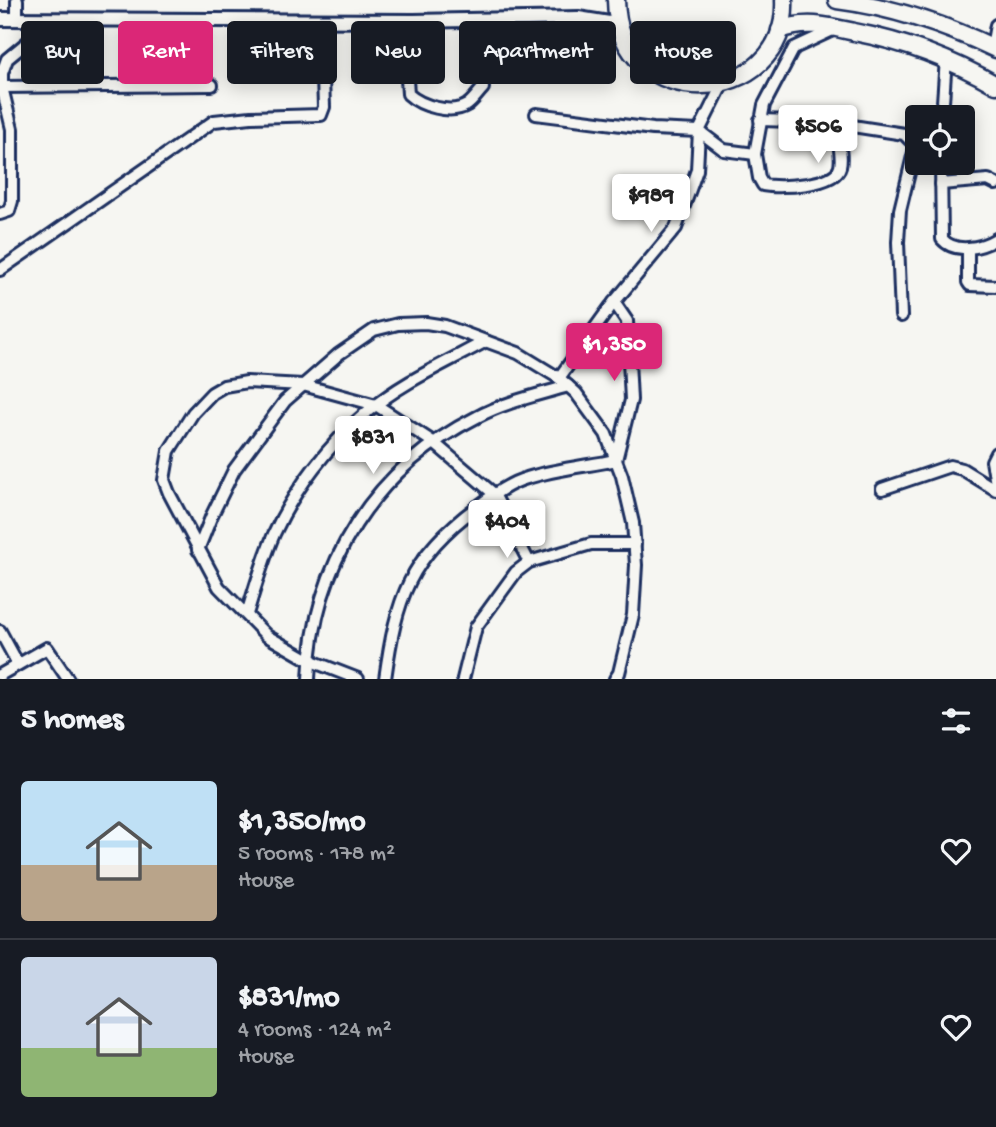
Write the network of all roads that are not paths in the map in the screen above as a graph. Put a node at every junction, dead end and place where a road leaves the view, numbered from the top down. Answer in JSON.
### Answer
{"nodes":[{"id":1,"x":16,"y":0,"type":"edge"},
{"id":2,"x":616,"y":0,"type":"edge"},
{"id":3,"x":784,"y":0,"type":"edge"},
{"id":4,"x":836,"y":0,"type":"edge"},
{"id":5,"x":885,"y":5,"type":"edge"},
{"id":6,"x":0,"y":19,"type":"edge"},
{"id":7,"x":18,"y":19,"type":"junction"},
{"id":8,"x":37,"y":20,"type":"junction"},
{"id":9,"x":321,"y":20,"type":"junction"},
{"id":10,"x":403,"y":20,"type":"junction"},
{"id":11,"x":996,"y":25,"type":"edge"},
{"id":12,"x":837,"y":28,"type":"junction"},
{"id":13,"x":620,"y":30,"type":"junction"},
{"id":14,"x":780,"y":30,"type":"junction"},
{"id":15,"x":630,"y":46,"type":"edge"},
{"id":16,"x":994,"y":48,"type":"edge"},
{"id":17,"x":946,"y":58,"type":"junction"},
{"id":18,"x":736,"y":77,"type":"edge"},
{"id":19,"x":681,"y":84,"type":"edge"},
{"id":20,"x":716,"y":84,"type":"edge"},
{"id":21,"x":722,"y":84,"type":"edge"},
{"id":22,"x":212,"y":85,"type":"dead end"},
{"id":23,"x":996,"y":85,"type":"edge"},
{"id":24,"x":1,"y":87,"type":"edge"},
{"id":25,"x":483,"y":88,"type":"dead end"},
{"id":26,"x":944,"y":105,"type":"edge"},
{"id":27,"x":536,"y":114,"type":"dead end"},
{"id":28,"x":760,"y":120,"type":"junction"},
{"id":29,"x":835,"y":123,"type":"junction"},
{"id":30,"x":699,"y":131,"type":"junction"},
{"id":31,"x":6,"y":152,"type":"edge"},
{"id":32,"x":755,"y":154,"type":"junction"},
{"id":33,"x":941,"y":175,"type":"edge"},
{"id":34,"x":941,"y":184,"type":"junction"},
{"id":35,"x":996,"y":184,"type":"edge"},
{"id":36,"x":0,"y":214,"type":"edge"},
{"id":37,"x":996,"y":239,"type":"edge"},
{"id":38,"x":968,"y":248,"type":"junction"},
{"id":39,"x":0,"y":270,"type":"edge"},
{"id":40,"x":996,"y":286,"type":"edge"},
{"id":41,"x":614,"y":302,"type":"junction"},
{"id":42,"x":901,"y":316,"type":"dead end"},
{"id":43,"x":486,"y":341,"type":"junction"},
{"id":44,"x":559,"y":378,"type":"junction"},
{"id":45,"x":303,"y":385,"type":"junction"},
{"id":46,"x":568,"y":386,"type":"junction"},
{"id":47,"x":376,"y":405,"type":"junction"},
{"id":48,"x":433,"y":442,"type":"junction"},
{"id":49,"x":996,"y":453,"type":"edge"},
{"id":50,"x":616,"y":460,"type":"junction"},
{"id":51,"x":996,"y":484,"type":"edge"},
{"id":52,"x":882,"y":489,"type":"dead end"},
{"id":53,"x":996,"y":490,"type":"edge"},
{"id":54,"x":494,"y":494,"type":"junction"},
{"id":55,"x":635,"y":544,"type":"junction"},
{"id":56,"x":198,"y":550,"type":"junction"},
{"id":57,"x":529,"y":562,"type":"junction"},
{"id":58,"x":247,"y":614,"type":"junction"},
{"id":59,"x":0,"y":631,"type":"edge"},
{"id":60,"x":309,"y":660,"type":"junction"},
{"id":61,"x":18,"y":664,"type":"junction"},
{"id":62,"x":4,"y":675,"type":"edge"},
{"id":63,"x":68,"y":679,"type":"edge"},
{"id":64,"x":309,"y":679,"type":"edge"},
{"id":65,"x":358,"y":679,"type":"edge"},
{"id":66,"x":386,"y":679,"type":"edge"},
{"id":67,"x":463,"y":679,"type":"edge"},
{"id":68,"x":615,"y":679,"type":"edge"}],
"edges":[{"from":1,"to":7,"type":"street"},
{"from":2,"to":13,"type":"highway"},
{"from":3,"to":14,"type":"highway"},
{"from":4,"to":5,"type":"highway"},
{"from":5,"to":16,"type":"highway"},
{"from":6,"to":7,"type":"main road"},
{"from":7,"to":8,"type":"main road"},
{"from":8,"to":9,"type":"main road"},
{"from":8,"to":24,"type":"street"},
{"from":9,"to":10,"type":"main road"},
{"from":9,"to":39,"type":"street"},
{"from":10,"to":13,"type":"main road"},
{"from":10,"to":25,"type":"street"},
{"from":11,"to":16,"type":"street"},
{"from":12,"to":14,"type":"highway"},
{"from":12,"to":17,"type":"highway"},
{"from":12,"to":28,"type":"street"},
{"from":13,"to":15,"type":"highway"},
{"from":14,"to":18,"type":"highway"},
{"from":17,"to":23,"type":"highway"},
{"from":17,"to":26,"type":"street"},
{"from":19,"to":20,"type":"highway"},
{"from":21,"to":30,"type":"street"},
{"from":22,"to":24,"type":"street"},
{"from":24,"to":31,"type":"street"},
{"from":27,"to":30,"type":"street"},
{"from":28,"to":29,"type":"street"},
{"from":28,"to":32,"type":"street"},
{"from":29,"to":32,"type":"street"},
{"from":29,"to":42,"type":"street"},
{"from":30,"to":32,"type":"street"},
{"from":30,"to":41,"type":"street"},
{"from":31,"to":36,"type":"street"},
{"from":33,"to":34,"type":"street"},
{"from":34,"to":35,"type":"street"},
{"from":34,"to":38,"type":"street"},
{"from":37,"to":38,"type":"street"},
{"from":38,"to":40,"type":"street"},
{"from":41,"to":44,"type":"street"},
{"from":41,"to":50,"type":"street"},
{"from":43,"to":44,"type":"street"},
{"from":43,"to":45,"type":"street"},
{"from":43,"to":47,"type":"street"},
{"from":44,"to":46,"type":"street"},
{"from":45,"to":47,"type":"street"},
{"from":45,"to":56,"type":"street"},
{"from":45,"to":56,"type":"street"},
{"from":46,"to":48,"type":"street"},
{"from":46,"to":50,"type":"street"},
{"from":47,"to":48,"type":"street"},
{"from":47,"to":58,"type":"street"},
{"from":48,"to":54,"type":"street"},
{"from":48,"to":60,"type":"street"},
{"from":49,"to":51,"type":"street"},
{"from":50,"to":54,"type":"street"},
{"from":50,"to":55,"type":"street"},
{"from":52,"to":53,"type":"street"},
{"from":54,"to":57,"type":"street"},
{"from":54,"to":66,"type":"street"},
{"from":55,"to":57,"type":"street"},
{"from":55,"to":68,"type":"street"},
{"from":56,"to":58,"type":"street"},
{"from":57,"to":67,"type":"street"},
{"from":58,"to":60,"type":"street"},
{"from":59,"to":61,"type":"street"},
{"from":60,"to":64,"type":"street"},
{"from":60,"to":65,"type":"street"},
{"from":61,"to":62,"type":"street"},
{"from":61,"to":63,"type":"street"}]}
